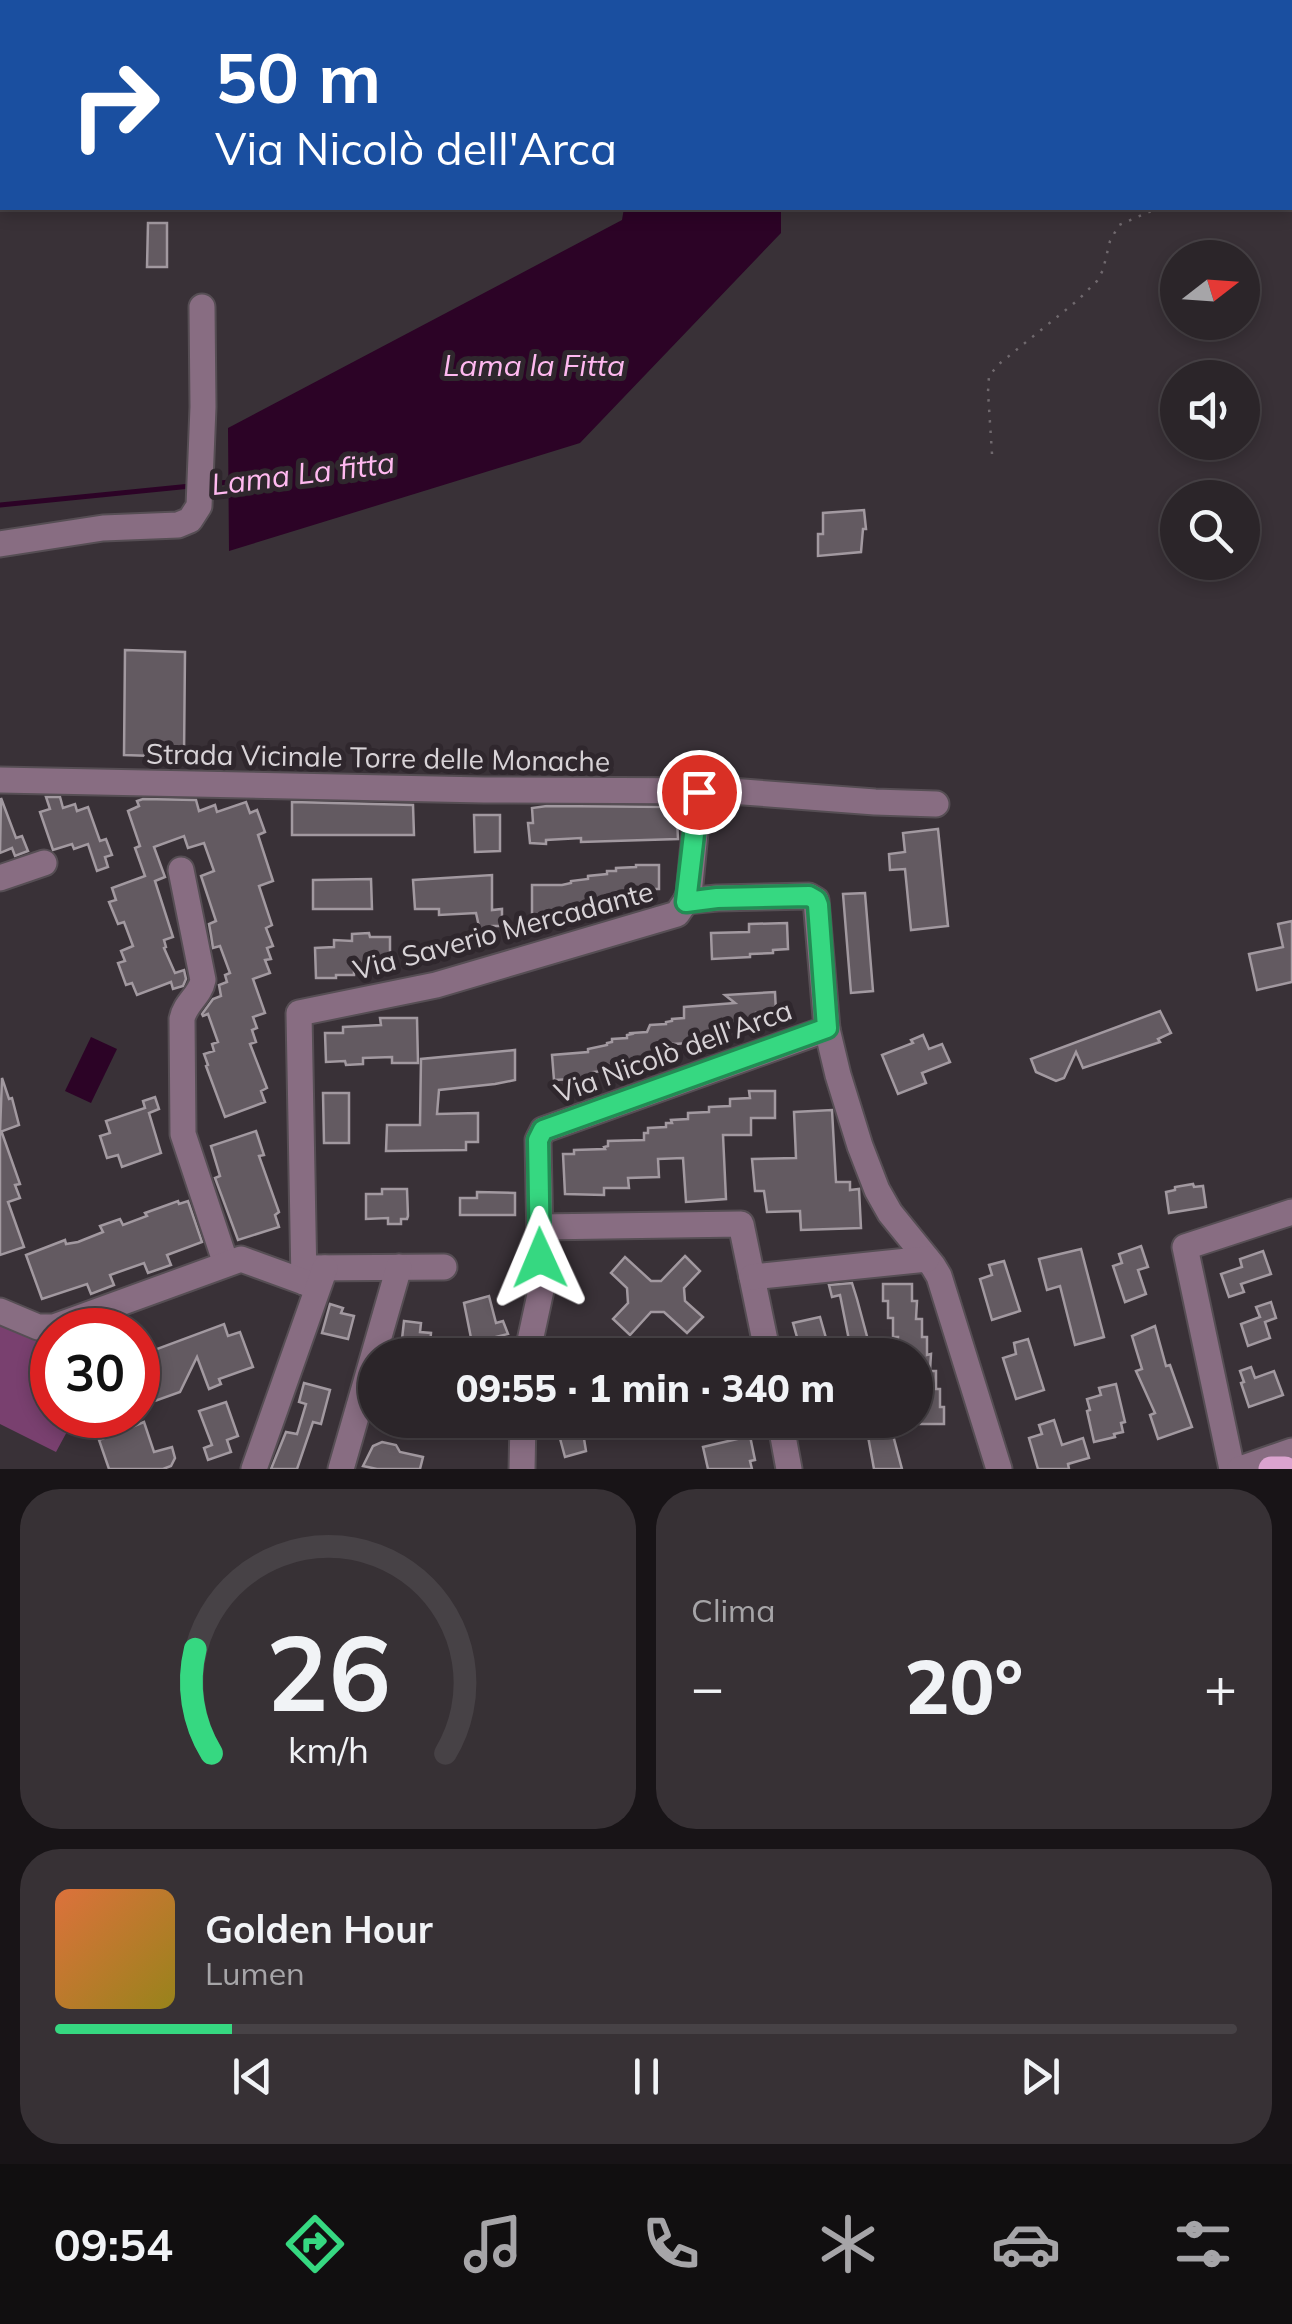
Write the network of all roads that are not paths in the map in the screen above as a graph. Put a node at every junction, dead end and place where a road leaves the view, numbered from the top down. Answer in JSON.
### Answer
{"nodes":[{"id":1,"x":202,"y":307,"type":"dead end"},
{"id":2,"x":0,"y":544,"type":"edge"},
{"id":3,"x":0,"y":780,"type":"edge"},
{"id":4,"x":699,"y":792,"type":"junction"},
{"id":5,"x":936,"y":804,"type":"dead end"},
{"id":6,"x":44,"y":863,"type":"dead end"},
{"id":7,"x":181,"y":870,"type":"dead end"},
{"id":8,"x":0,"y":878,"type":"edge"},
{"id":9,"x":686,"y":902,"type":"junction"},
{"id":10,"x":827,"y":1028,"type":"junction"},
{"id":11,"x":1292,"y":1212,"type":"edge"},
{"id":12,"x":540,"y":1227,"type":"junction"},
{"id":13,"x":927,"y":1258,"type":"junction"},
{"id":14,"x":226,"y":1264,"type":"junction"},
{"id":15,"x":399,"y":1267,"type":"junction"},
{"id":16,"x":444,"y":1267,"type":"dead end"},
{"id":17,"x":313,"y":1276,"type":"junction"},
{"id":18,"x":752,"y":1276,"type":"junction"},
{"id":19,"x":0,"y":1311,"type":"edge"},
{"id":20,"x":531,"y":1338,"type":"edge"},
{"id":21,"x":765,"y":1338,"type":"edge"},
{"id":22,"x":523,"y":1438,"type":"edge"},
{"id":23,"x":783,"y":1438,"type":"edge"},
{"id":24,"x":1292,"y":1451,"type":"edge"},
{"id":25,"x":1272,"y":1467,"type":"edge"},
{"id":26,"x":254,"y":1469,"type":"edge"},
{"id":27,"x":341,"y":1469,"type":"edge"},
{"id":28,"x":522,"y":1469,"type":"edge"},
{"id":29,"x":789,"y":1469,"type":"edge"},
{"id":30,"x":1000,"y":1469,"type":"edge"},
{"id":31,"x":1232,"y":1469,"type":"edge"},
{"id":32,"x":1240,"y":1469,"type":"edge"}],
"edges":[{"from":1,"to":2,"type":"street"},
{"from":3,"to":4,"type":"street","name":"Strada Vicinale Torre delle Monache"},
{"from":4,"to":5,"type":"street","name":"Strada Vicinale Torre delle Monache"},
{"from":4,"to":9,"type":"street","name":"Via Saverio Mercadante"},
{"from":6,"to":8,"type":"street"},
{"from":7,"to":14,"type":"street"},
{"from":9,"to":10,"type":"street","name":"Via Saverio Mercadante"},
{"from":9,"to":17,"type":"street","name":"Via Saverio Mercadante"},
{"from":10,"to":12,"type":"street","name":"Via Nicolò dell'Arca"},
{"from":10,"to":13,"type":"street"},
{"from":11,"to":31,"type":"street"},
{"from":12,"to":18,"type":"street"},
{"from":12,"to":20,"type":"street"},
{"from":13,"to":18,"type":"street"},
{"from":13,"to":30,"type":"street"},
{"from":14,"to":17,"type":"street"},
{"from":14,"to":19,"type":"street"},
{"from":15,"to":16,"type":"street"},
{"from":15,"to":17,"type":"street"},
{"from":15,"to":27,"type":"street"},
{"from":17,"to":26,"type":"street"},
{"from":18,"to":21,"type":"street"},
{"from":22,"to":28,"type":"street"},
{"from":23,"to":29,"type":"street"},
{"from":24,"to":25,"type":"street"},
{"from":25,"to":32,"type":"street"}]}
